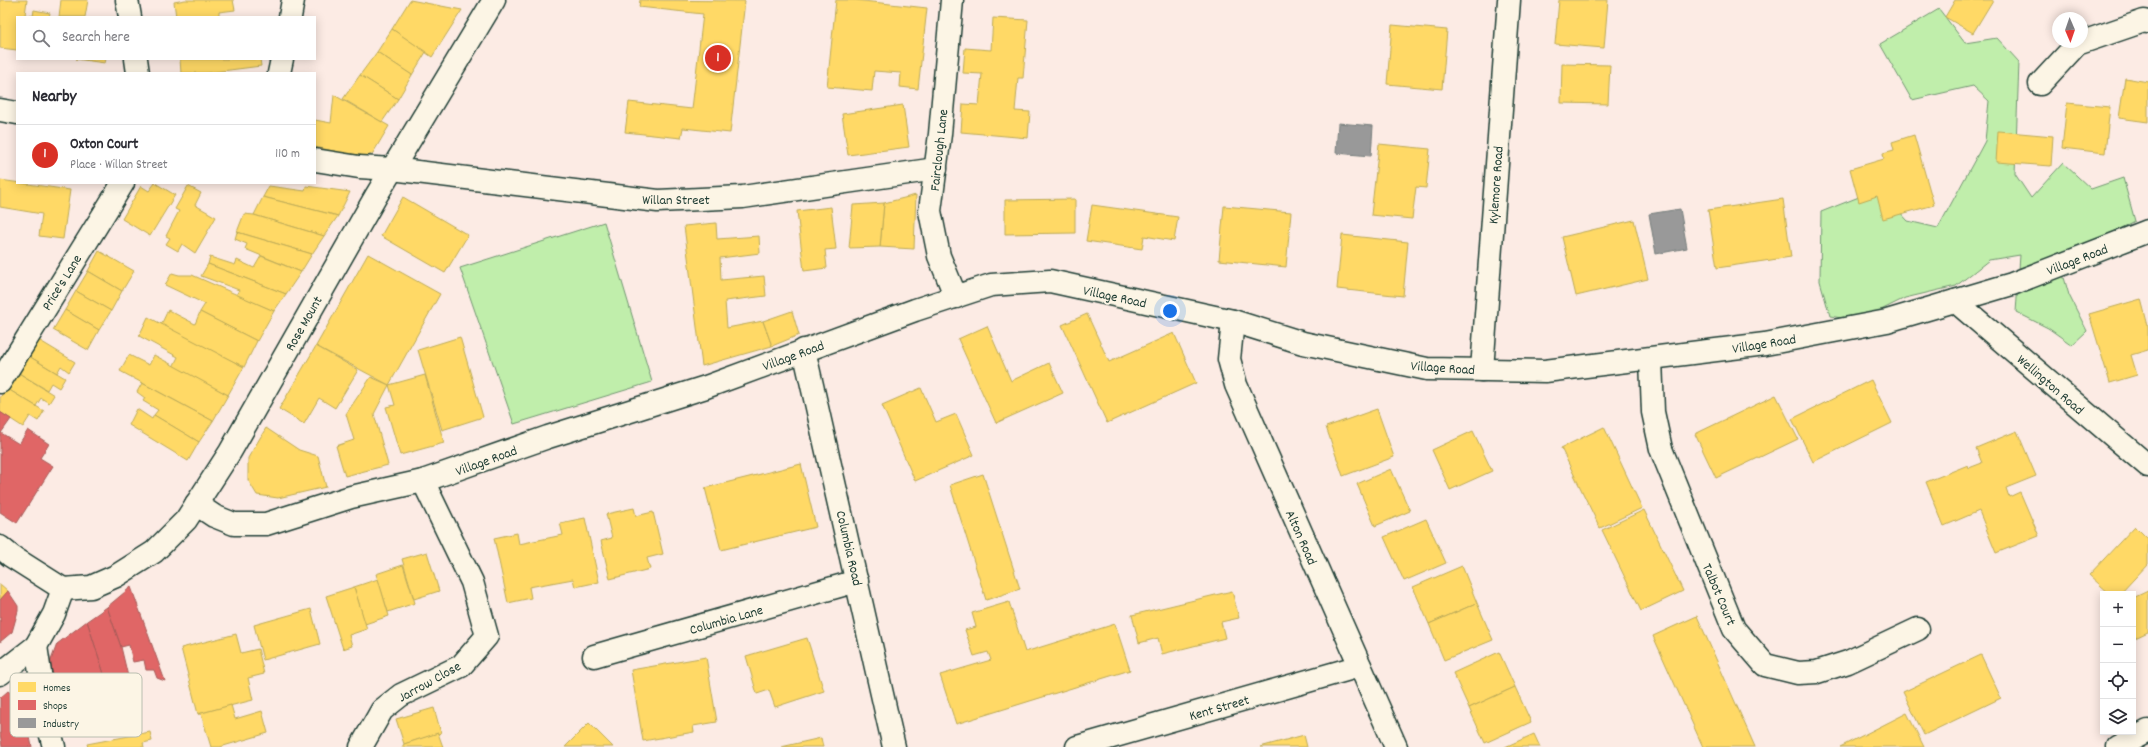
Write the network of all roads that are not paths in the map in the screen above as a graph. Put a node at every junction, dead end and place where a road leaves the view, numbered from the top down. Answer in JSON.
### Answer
{"nodes":[{"id":1,"x":127,"y":0,"type":"edge"},
{"id":2,"x":293,"y":0,"type":"edge"},
{"id":3,"x":494,"y":0,"type":"edge"},
{"id":4,"x":952,"y":0,"type":"edge"},
{"id":5,"x":1509,"y":0,"type":"edge"},
{"id":6,"x":130,"y":16,"type":"edge"},
{"id":7,"x":290,"y":16,"type":"edge"},
{"id":8,"x":2148,"y":22,"type":"edge"},
{"id":9,"x":136,"y":60,"type":"edge"},
{"id":10,"x":282,"y":60,"type":"edge"},
{"id":11,"x":138,"y":72,"type":"edge"},
{"id":12,"x":280,"y":72,"type":"edge"},
{"id":13,"x":2040,"y":84,"type":"dead end"},
{"id":14,"x":0,"y":110,"type":"edge"},
{"id":15,"x":16,"y":113,"type":"edge"},
{"id":16,"x":316,"y":160,"type":"edge"},
{"id":17,"x":392,"y":169,"type":"junction"},
{"id":18,"x":936,"y":169,"type":"junction"},
{"id":19,"x":122,"y":184,"type":"edge"},
{"id":20,"x":2148,"y":231,"type":"edge"},
{"id":21,"x":956,"y":297,"type":"junction"},
{"id":22,"x":1955,"y":301,"type":"junction"},
{"id":23,"x":1233,"y":321,"type":"junction"},
{"id":24,"x":804,"y":350,"type":"junction"},
{"id":25,"x":1651,"y":359,"type":"junction"},
{"id":26,"x":1482,"y":370,"type":"junction"},
{"id":27,"x":0,"y":382,"type":"edge"},
{"id":28,"x":2148,"y":466,"type":"edge"},
{"id":29,"x":423,"y":482,"type":"junction"},
{"id":30,"x":196,"y":504,"type":"junction"},
{"id":31,"x":0,"y":547,"type":"edge"},
{"id":32,"x":857,"y":581,"type":"junction"},
{"id":33,"x":63,"y":589,"type":"junction"},
{"id":34,"x":1918,"y":629,"type":"dead end"},
{"id":35,"x":36,"y":646,"type":"junction"},
{"id":36,"x":594,"y":656,"type":"dead end"},
{"id":37,"x":1360,"y":666,"type":"junction"},
{"id":38,"x":40,"y":673,"type":"edge"},
{"id":39,"x":0,"y":674,"type":"edge"},
{"id":40,"x":2148,"y":731,"type":"edge"},
{"id":41,"x":51,"y":737,"type":"edge"},
{"id":42,"x":54,"y":747,"type":"edge"},
{"id":43,"x":361,"y":747,"type":"edge"},
{"id":44,"x":894,"y":747,"type":"edge"},
{"id":45,"x":1077,"y":747,"type":"edge"},
{"id":46,"x":1396,"y":747,"type":"edge"},
{"id":47,"x":2118,"y":747,"type":"edge"}],
"edges":[{"from":1,"to":6,"type":"street"},
{"from":2,"to":7,"type":"street"},
{"from":3,"to":17,"type":"street","name":"Rose Mount"},
{"from":4,"to":18,"type":"street","name":"Fairclough Lane"},
{"from":5,"to":26,"type":"street","name":"Kylemore Road"},
{"from":8,"to":13,"type":"street"},
{"from":9,"to":11,"type":"street"},
{"from":10,"to":12,"type":"street"},
{"from":14,"to":15,"type":"street"},
{"from":16,"to":17,"type":"street","name":"Willan Street"},
{"from":17,"to":18,"type":"street","name":"Willan Street"},
{"from":17,"to":30,"type":"street","name":"Rose Mount"},
{"from":18,"to":21,"type":"street","name":"Fairclough Lane"},
{"from":19,"to":27,"type":"street","name":"Price's Lane"},
{"from":20,"to":22,"type":"street","name":"Village Road"},
{"from":21,"to":23,"type":"street","name":"Village Road"},
{"from":21,"to":24,"type":"street","name":"Village Road"},
{"from":22,"to":25,"type":"street","name":"Village Road"},
{"from":22,"to":28,"type":"street","name":"Wellington Road"},
{"from":23,"to":26,"type":"street","name":"Village Road"},
{"from":23,"to":37,"type":"street","name":"Alton Road"},
{"from":24,"to":29,"type":"street","name":"Village Road"},
{"from":24,"to":32,"type":"street","name":"Columbia Road"},
{"from":25,"to":26,"type":"street","name":"Village Road"},
{"from":25,"to":34,"type":"street","name":"Talbot Court"},
{"from":29,"to":30,"type":"street","name":"Village Road"},
{"from":29,"to":43,"type":"street","name":"Jarrow Close"},
{"from":30,"to":33,"type":"street","name":"Rose Mount"},
{"from":31,"to":33,"type":"street"},
{"from":32,"to":36,"type":"street","name":"Columbia Lane"},
{"from":32,"to":44,"type":"street","name":"Columbia Road"},
{"from":33,"to":35,"type":"street"},
{"from":35,"to":38,"type":"street"},
{"from":35,"to":39,"type":"street"},
{"from":37,"to":45,"type":"street","name":"Kent Street"},
{"from":37,"to":46,"type":"street","name":"Alton Road"},
{"from":40,"to":47,"type":"street"},
{"from":41,"to":42,"type":"street"}]}
